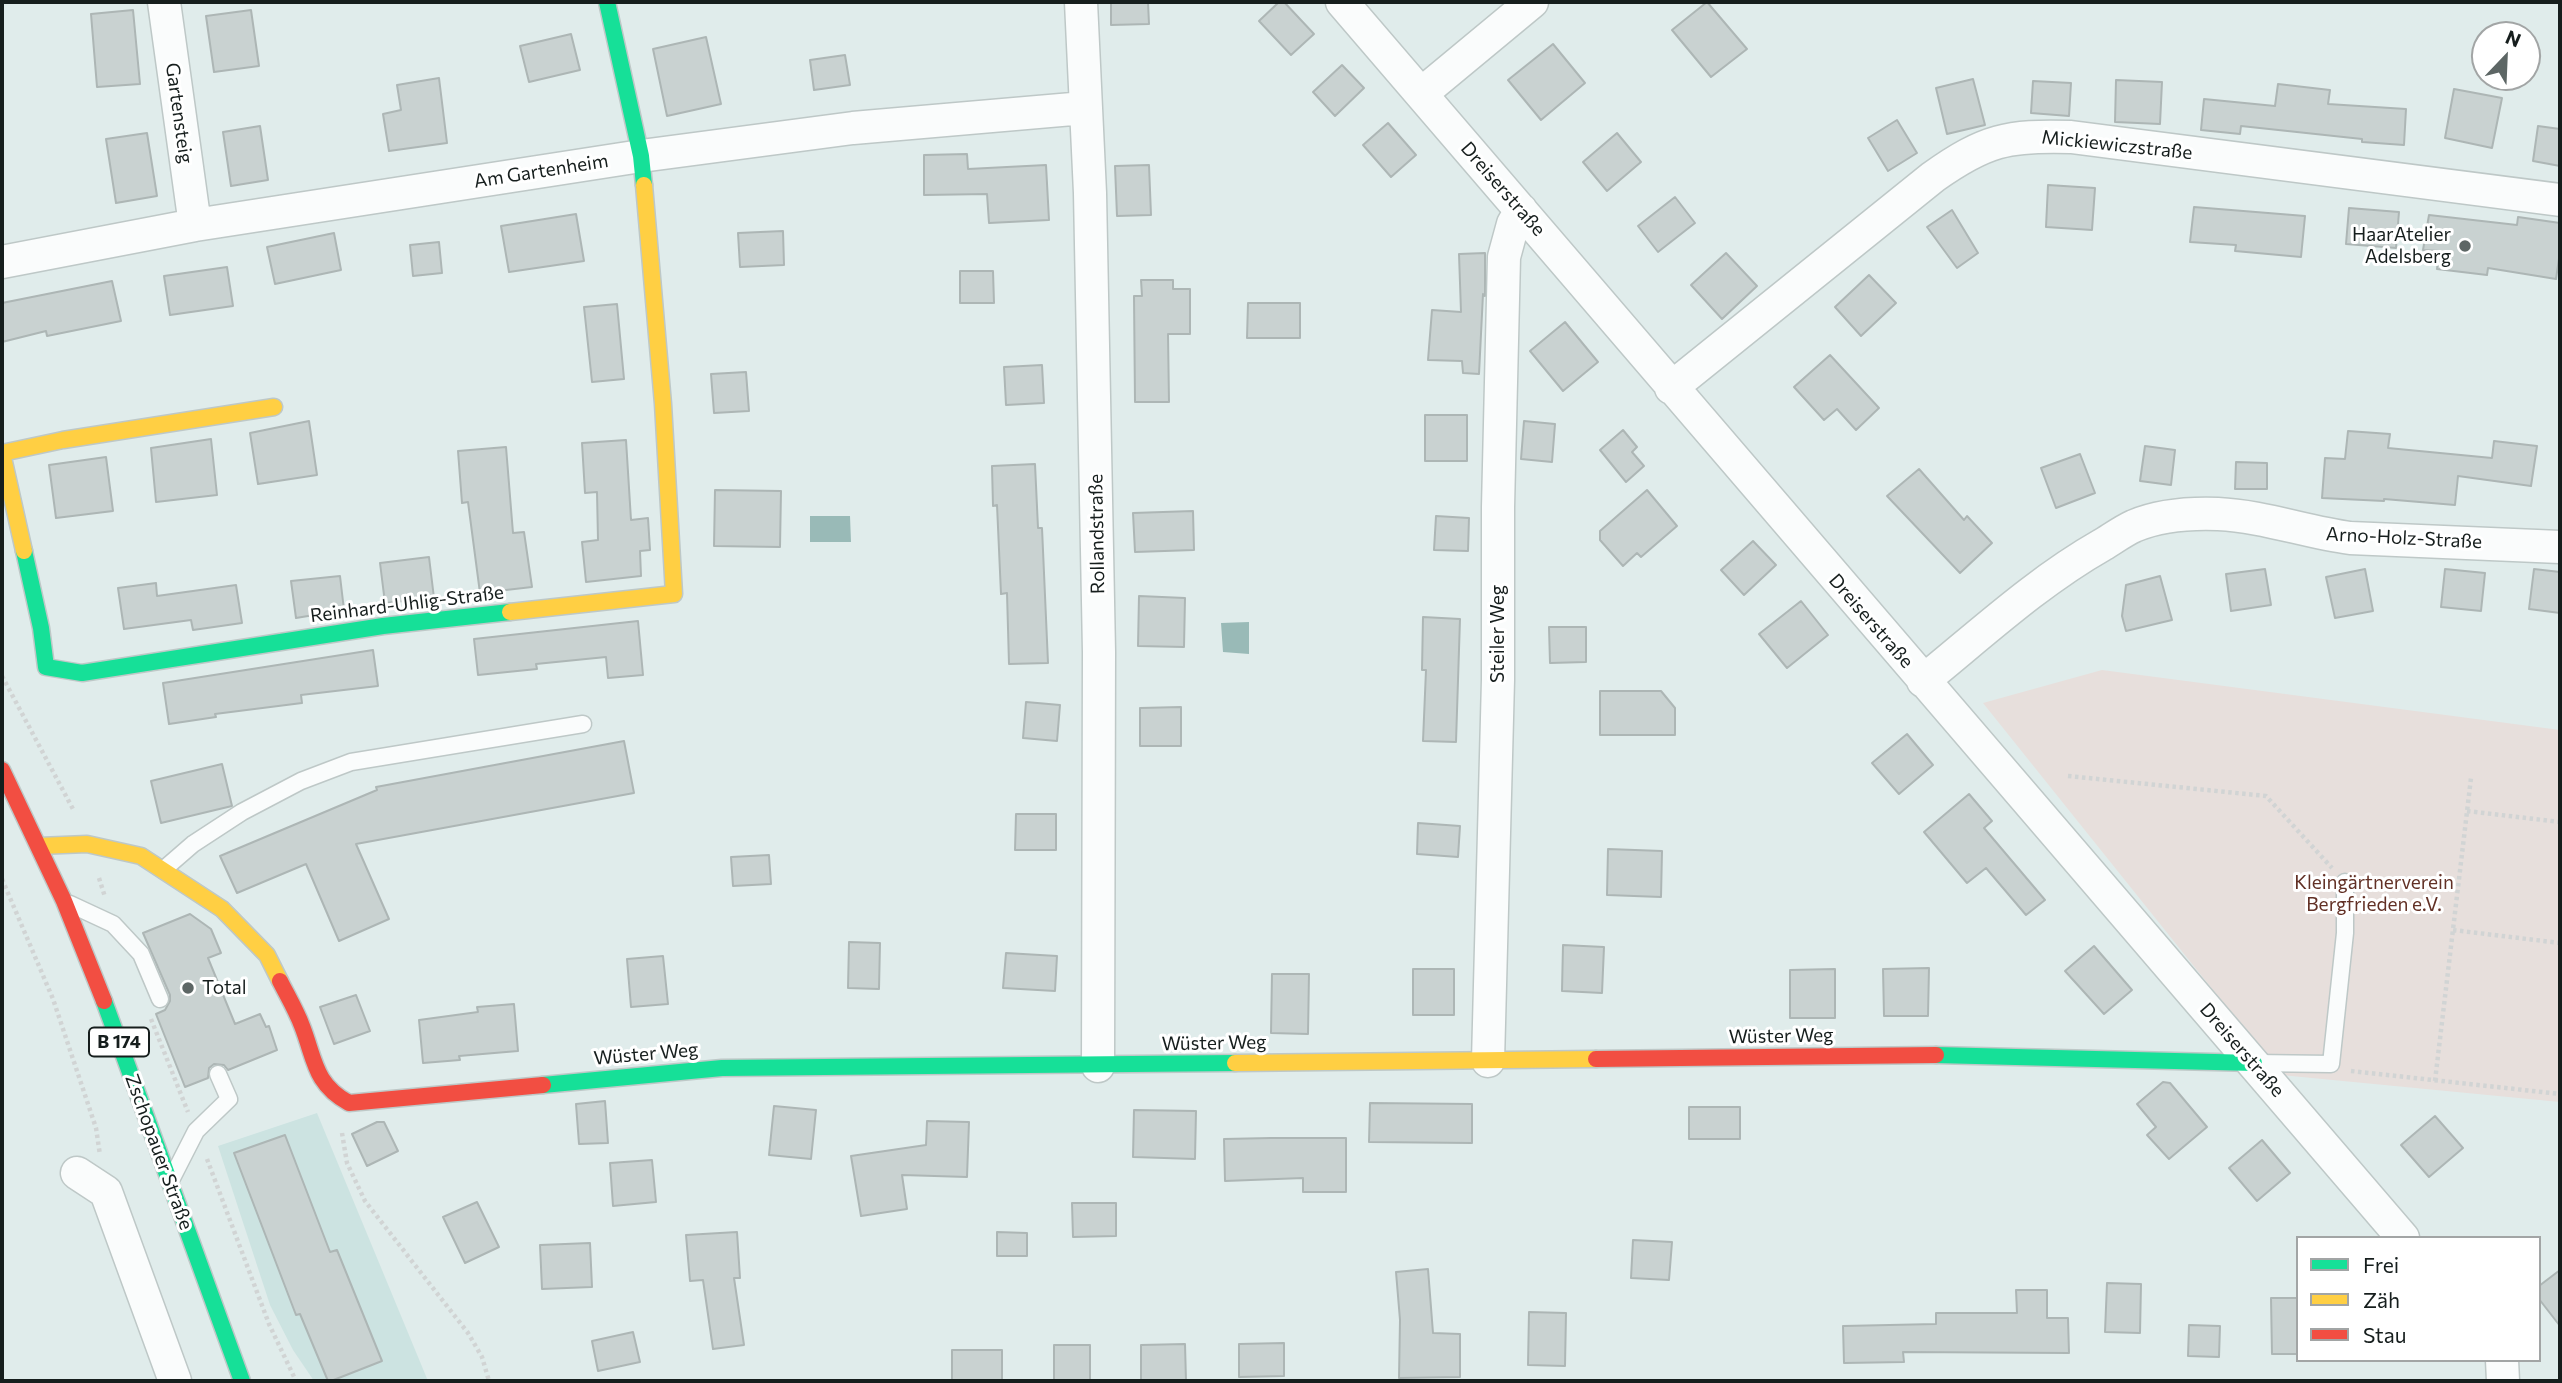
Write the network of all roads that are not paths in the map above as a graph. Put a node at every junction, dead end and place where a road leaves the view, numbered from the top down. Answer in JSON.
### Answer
{"nodes":[{"id":1,"x":164,"y":2,"type":"edge"},
{"id":2,"x":607,"y":2,"type":"edge"},
{"id":3,"x":1081,"y":2,"type":"edge"},
{"id":4,"x":1342,"y":2,"type":"edge"},
{"id":5,"x":1532,"y":2,"type":"edge"},
{"id":6,"x":1421,"y":94,"type":"junction"},
{"id":7,"x":1084,"y":108,"type":"junction"},
{"id":8,"x":640,"y":156,"type":"junction"},
{"id":9,"x":2560,"y":200,"type":"edge"},
{"id":10,"x":1521,"y":210,"type":"junction"},
{"id":11,"x":195,"y":225,"type":"junction"},
{"id":12,"x":2,"y":262,"type":"edge"},
{"id":13,"x":1671,"y":388,"type":"junction"},
{"id":14,"x":274,"y":407,"type":"dead end"},
{"id":15,"x":2560,"y":547,"type":"edge"},
{"id":16,"x":1923,"y":681,"type":"junction"},
{"id":17,"x":583,"y":724,"type":"dead end"},
{"id":18,"x":2,"y":770,"type":"edge"},
{"id":19,"x":39,"y":846,"type":"junction"},
{"id":20,"x":163,"y":870,"type":"junction"},
{"id":21,"x":2345,"y":882,"type":"road end"},
{"id":22,"x":64,"y":901,"type":"junction"},
{"id":23,"x":160,"y":999,"type":"dead end"},
{"id":24,"x":1488,"y":1061,"type":"junction"},
{"id":25,"x":2254,"y":1063,"type":"junction"},
{"id":26,"x":1098,"y":1066,"type":"junction"},
{"id":27,"x":218,"y":1074,"type":"dead end"},
{"id":28,"x":77,"y":1173,"type":"dead end"},
{"id":29,"x":169,"y":1183,"type":"junction"},
{"id":30,"x":2401,"y":1236,"type":"edge"},
{"id":31,"x":2502,"y":1362,"type":"edge"},
{"id":32,"x":175,"y":1381,"type":"edge"},
{"id":33,"x":242,"y":1381,"type":"edge"},
{"id":34,"x":2503,"y":1381,"type":"edge"}],
"edges":[{"from":1,"to":11,"type":"street","name":"Gartensteig"},
{"from":2,"to":8,"type":"street","name":"Reinhard-Uhlig-Straße"},
{"from":3,"to":7,"type":"street","name":"Rollandstraße"},
{"from":4,"to":6,"type":"street","name":"Dreiserstraße"},
{"from":5,"to":6,"type":"street"},
{"from":6,"to":10,"type":"street","name":"Dreiserstraße"},
{"from":7,"to":8,"type":"street","name":"Am Gartenheim"},
{"from":7,"to":26,"type":"street","name":"Rollandstraße"},
{"from":8,"to":11,"type":"street","name":"Am Gartenheim"},
{"from":8,"to":14,"type":"street","name":"Reinhard-Uhlig-Straße"},
{"from":9,"to":13,"type":"street","name":"Mickiewiczstraße"},
{"from":10,"to":13,"type":"street","name":"Dreiserstraße"},
{"from":10,"to":24,"type":"street","name":"Steiler Weg"},
{"from":11,"to":12,"type":"street","name":"Am Gartenheim"},
{"from":13,"to":16,"type":"street","name":"Dreiserstraße"},
{"from":15,"to":16,"type":"street","name":"Arno-Holz-Straße"},
{"from":16,"to":25,"type":"street","name":"Dreiserstraße"},
{"from":17,"to":20,"type":"lane"},
{"from":18,"to":19,"type":"street","name":"Zschopauer Straße","number":"B 174"},
{"from":19,"to":20,"type":"street"},
{"from":19,"to":22,"type":"street","name":"Zschopauer Straße","number":"B 174"},
{"from":20,"to":26,"type":"street","name":"Wüster Weg"},
{"from":21,"to":25,"type":"lane"},
{"from":22,"to":23,"type":"lane"},
{"from":22,"to":29,"type":"street","name":"Zschopauer Straße","number":"B 174"},
{"from":24,"to":25,"type":"street","name":"Wüster Weg"},
{"from":24,"to":26,"type":"street","name":"Wüster Weg"},
{"from":25,"to":30,"type":"street","name":"Dreiserstraße"},
{"from":27,"to":29,"type":"lane"},
{"from":28,"to":32,"type":"street"},
{"from":29,"to":33,"type":"street","name":"Zschopauer Straße","number":"B 174"},
{"from":31,"to":34,"type":"street"}]}
